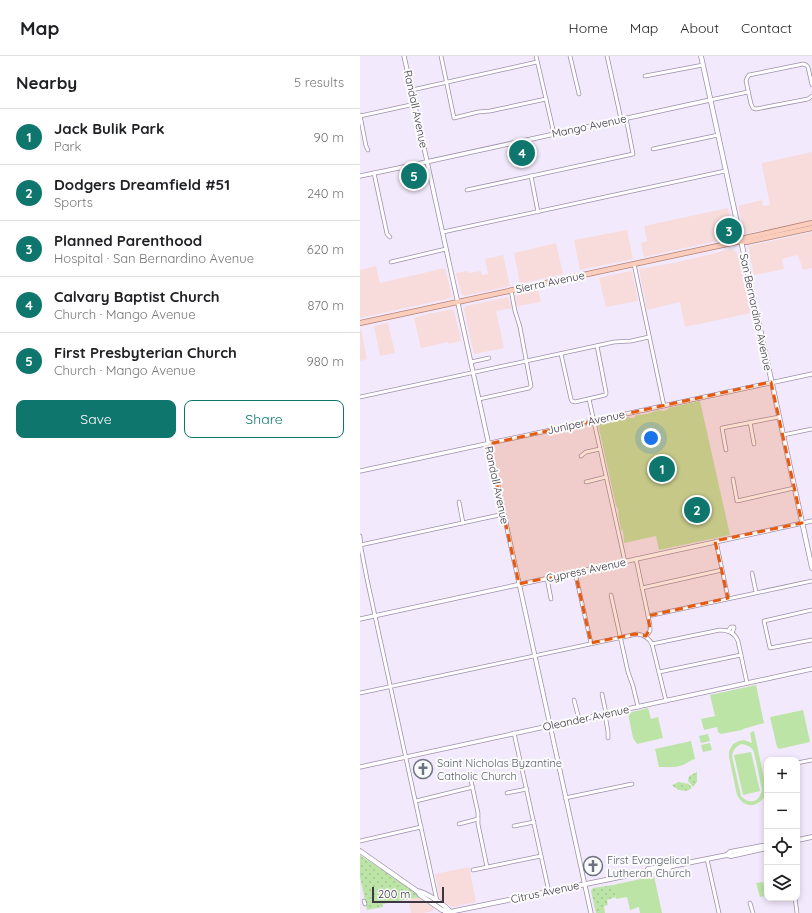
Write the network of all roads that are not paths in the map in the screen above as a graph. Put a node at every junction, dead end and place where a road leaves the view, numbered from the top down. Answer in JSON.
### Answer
{"nodes":[{"id":1,"x":404,"y":56,"type":"edge"},
{"id":2,"x":441,"y":56,"type":"edge"},
{"id":3,"x":536,"y":56,"type":"edge"},
{"id":4,"x":571,"y":56,"type":"edge"},
{"id":5,"x":607,"y":56,"type":"edge"},
{"id":6,"x":701,"y":56,"type":"edge"},
{"id":7,"x":537,"y":62,"type":"junction"},
{"id":8,"x":703,"y":65,"type":"junction"},
{"id":9,"x":645,"y":76,"type":"dead end"},
{"id":10,"x":811,"y":78,"type":"edge"},
{"id":11,"x":446,"y":82,"type":"junction"},
{"id":12,"x":812,"y":86,"type":"edge"},
{"id":13,"x":412,"y":90,"type":"junction"},
{"id":14,"x":748,"y":92,"type":"junction"},
{"id":15,"x":579,"y":94,"type":"dead end"},
{"id":16,"x":812,"y":96,"type":"edge"},
{"id":17,"x":546,"y":99,"type":"junction"},
{"id":18,"x":710,"y":100,"type":"junction"},
{"id":19,"x":415,"y":104,"type":"junction"},
{"id":20,"x":360,"y":116,"type":"edge"},
{"id":21,"x":624,"y":119,"type":"junction"},
{"id":22,"x":554,"y":134,"type":"junction"},
{"id":23,"x":718,"y":135,"type":"junction"},
{"id":24,"x":654,"y":149,"type":"dead end"},
{"id":25,"x":368,"y":150,"type":"dead end"},
{"id":26,"x":427,"y":161,"type":"junction"},
{"id":27,"x":726,"y":171,"type":"junction"},
{"id":28,"x":374,"y":173,"type":"junction"},
{"id":29,"x":360,"y":176,"type":"edge"},
{"id":30,"x":531,"y":176,"type":"junction"},
{"id":31,"x":467,"y":190,"type":"dead end"},
{"id":32,"x":538,"y":212,"type":"junction"},
{"id":33,"x":812,"y":226,"type":"edge"},
{"id":34,"x":443,"y":232,"type":"junction"},
{"id":35,"x":390,"y":237,"type":"dead end"},
{"id":36,"x":741,"y":241,"type":"junction"},
{"id":37,"x":446,"y":249,"type":"junction"},
{"id":38,"x":391,"y":262,"type":"dead end"},
{"id":39,"x":634,"y":264,"type":"junction"},
{"id":40,"x":511,"y":290,"type":"junction"},
{"id":41,"x":458,"y":302,"type":"junction"},
{"id":42,"x":360,"y":323,"type":"edge"},
{"id":43,"x":650,"y":337,"type":"junction"},
{"id":44,"x":596,"y":346,"type":"junction"},
{"id":45,"x":561,"y":354,"type":"junction"},
{"id":46,"x":489,"y":358,"type":"dead end"},
{"id":47,"x":526,"y":361,"type":"junction"},
{"id":48,"x":471,"y":362,"type":"junction"},
{"id":49,"x":473,"y":373,"type":"junction"},
{"id":50,"x":812,"y":374,"type":"edge"},
{"id":51,"x":771,"y":382,"type":"junction"},
{"id":52,"x":360,"y":397,"type":"edge"},
{"id":53,"x":479,"y":399,"type":"junction"},
{"id":54,"x":589,"y":399,"type":"junction"},
{"id":55,"x":664,"y":406,"type":"junction"},
{"id":56,"x":779,"y":418,"type":"junction"},
{"id":57,"x":594,"y":420,"type":"junction"},
{"id":58,"x":750,"y":422,"type":"junction"},
{"id":59,"x":812,"y":429,"type":"edge"},
{"id":60,"x":783,"y":435,"type":"junction"},
{"id":61,"x":488,"y":444,"type":"junction"},
{"id":62,"x":754,"y":444,"type":"dead end"},
{"id":63,"x":600,"y":449,"type":"junction"},
{"id":64,"x":726,"y":450,"type":"dead end"},
{"id":65,"x":582,"y":456,"type":"dead end"},
{"id":66,"x":360,"y":471,"type":"edge"},
{"id":67,"x":606,"y":477,"type":"junction"},
{"id":68,"x":732,"y":480,"type":"dead end"},
{"id":69,"x":586,"y":482,"type":"dead end"},
{"id":70,"x":794,"y":488,"type":"junction"},
{"id":71,"x":458,"y":502,"type":"dead end"},
{"id":72,"x":504,"y":514,"type":"junction"},
{"id":73,"x":812,"y":521,"type":"edge"},
{"id":74,"x":463,"y":523,"type":"junction"},
{"id":75,"x":802,"y":523,"type":"junction"},
{"id":76,"x":360,"y":536,"type":"edge"},
{"id":77,"x":716,"y":541,"type":"junction"},
{"id":78,"x":361,"y":545,"type":"edge"},
{"id":79,"x":636,"y":559,"type":"junction"},
{"id":80,"x":625,"y":562,"type":"junction"},
{"id":81,"x":812,"y":568,"type":"edge"},
{"id":82,"x":722,"y":570,"type":"junction"},
{"id":83,"x":576,"y":572,"type":"junction"},
{"id":84,"x":752,"y":573,"type":"dead end"},
{"id":85,"x":547,"y":578,"type":"junction"},
{"id":86,"x":783,"y":581,"type":"dead end"},
{"id":87,"x":812,"y":581,"type":"edge"},
{"id":88,"x":519,"y":584,"type":"junction"},
{"id":89,"x":784,"y":586,"type":"junction"},
{"id":90,"x":642,"y":588,"type":"junction"},
{"id":91,"x":756,"y":592,"type":"junction"},
{"id":92,"x":611,"y":596,"type":"dead end"},
{"id":93,"x":728,"y":598,"type":"junction"},
{"id":94,"x":551,"y":599,"type":"dead end"},
{"id":95,"x":812,"y":610,"type":"edge"},
{"id":96,"x":375,"y":616,"type":"junction"},
{"id":97,"x":648,"y":616,"type":"junction"},
{"id":98,"x":360,"y":619,"type":"edge"},
{"id":99,"x":728,"y":631,"type":"junction"},
{"id":100,"x":732,"y":633,"type":"junction"},
{"id":101,"x":646,"y":636,"type":"junction"},
{"id":102,"x":620,"y":637,"type":"junction"},
{"id":103,"x":812,"y":640,"type":"edge"},
{"id":104,"x":590,"y":643,"type":"junction"},
{"id":105,"x":652,"y":644,"type":"junction"},
{"id":106,"x":534,"y":655,"type":"junction"},
{"id":107,"x":741,"y":655,"type":"junction"},
{"id":108,"x":812,"y":669,"type":"edge"},
{"id":109,"x":659,"y":672,"type":"junction"},
{"id":110,"x":747,"y":683,"type":"junction"},
{"id":111,"x":391,"y":686,"type":"junction"},
{"id":112,"x":360,"y":693,"type":"edge"},
{"id":113,"x":602,"y":694,"type":"dead end"},
{"id":114,"x":574,"y":700,"type":"dead end"},
{"id":115,"x":666,"y":701,"type":"junction"},
{"id":116,"x":638,"y":707,"type":"junction"},
{"id":117,"x":606,"y":714,"type":"junction"},
{"id":118,"x":579,"y":719,"type":"junction"},
{"id":119,"x":550,"y":726,"type":"junction"},
{"id":120,"x":514,"y":733,"type":"junction"},
{"id":121,"x":608,"y":738,"type":"dead end"},
{"id":122,"x":406,"y":757,"type":"junction"},
{"id":123,"x":812,"y":760,"type":"edge"},
{"id":124,"x":520,"y":762,"type":"junction"},
{"id":125,"x":800,"y":762,"type":"edge"},
{"id":126,"x":501,"y":766,"type":"dead end"},
{"id":127,"x":360,"y":767,"type":"edge"},
{"id":128,"x":470,"y":776,"type":"dead end"},
{"id":129,"x":632,"y":784,"type":"dead end"},
{"id":130,"x":473,"y":787,"type":"junction"},
{"id":131,"x":527,"y":789,"type":"junction"},
{"id":132,"x":507,"y":793,"type":"dead end"},
{"id":133,"x":565,"y":798,"type":"junction"},
{"id":134,"x":416,"y":801,"type":"junction"},
{"id":135,"x":478,"y":820,"type":"junction"},
{"id":136,"x":534,"y":822,"type":"junction"},
{"id":137,"x":459,"y":824,"type":"dead end"},
{"id":138,"x":514,"y":826,"type":"dead end"},
{"id":139,"x":421,"y":827,"type":"junction"},
{"id":140,"x":812,"y":837,"type":"edge"},
{"id":141,"x":800,"y":839,"type":"edge"},
{"id":142,"x":360,"y":841,"type":"edge"},
{"id":143,"x":764,"y":845,"type":"edge"},
{"id":144,"x":764,"y":849,"type":"edge"},
{"id":145,"x":360,"y":851,"type":"edge"},
{"id":146,"x":727,"y":854,"type":"junction"},
{"id":147,"x":541,"y":856,"type":"junction"},
{"id":148,"x":707,"y":859,"type":"junction"},
{"id":149,"x":487,"y":867,"type":"junction"},
{"id":150,"x":473,"y":870,"type":"dead end"},
{"id":151,"x":584,"y":884,"type":"junction"},
{"id":152,"x":549,"y":892,"type":"junction"},
{"id":153,"x":795,"y":901,"type":"edge"},
{"id":154,"x":750,"y":903,"type":"dead end"},
{"id":155,"x":437,"y":904,"type":"junction"},
{"id":156,"x":464,"y":911,"type":"edge"},
{"id":157,"x":451,"y":912,"type":"edge"},
{"id":158,"x":436,"y":913,"type":"edge"},
{"id":159,"x":445,"y":913,"type":"edge"},
{"id":160,"x":591,"y":913,"type":"edge"},
{"id":161,"x":718,"y":913,"type":"edge"},
{"id":162,"x":753,"y":913,"type":"edge"},
{"id":163,"x":797,"y":913,"type":"edge"}],
"edges":[{"from":1,"to":13,"type":"street","name":"Randall Avenue"},
{"from":2,"to":11,"type":"street"},
{"from":3,"to":7,"type":"street"},
{"from":4,"to":15,"type":"street"},
{"from":5,"to":21,"type":"street"},
{"from":6,"to":8,"type":"main road","name":"San Bernardino Avenue"},
{"from":7,"to":11,"type":"street"},
{"from":7,"to":17,"type":"street"},
{"from":8,"to":9,"type":"street"},
{"from":8,"to":18,"type":"main road","name":"San Bernardino Avenue"},
{"from":10,"to":12,"type":"street"},
{"from":10,"to":14,"type":"street"},
{"from":11,"to":13,"type":"street"},
{"from":11,"to":17,"type":"street"},
{"from":13,"to":19,"type":"street","name":"Randall Avenue"},
{"from":14,"to":16,"type":"street"},
{"from":14,"to":18,"type":"street","name":"Mango Avenue"},
{"from":17,"to":22,"type":"street"},
{"from":18,"to":21,"type":"street","name":"Mango Avenue"},
{"from":18,"to":23,"type":"main road","name":"San Bernardino Avenue"},
{"from":19,"to":20,"type":"street"},
{"from":19,"to":26,"type":"street","name":"Randall Avenue"},
{"from":20,"to":25,"type":"street"},
{"from":21,"to":22,"type":"street","name":"Mango Avenue"},
{"from":21,"to":30,"type":"street"},
{"from":22,"to":26,"type":"street","name":"Mango Avenue"},
{"from":23,"to":24,"type":"street"},
{"from":23,"to":27,"type":"main road","name":"San Bernardino Avenue"},
{"from":26,"to":28,"type":"street","name":"Mango Avenue"},
{"from":26,"to":34,"type":"street","name":"Randall Avenue"},
{"from":27,"to":32,"type":"street"},
{"from":27,"to":36,"type":"main road","name":"San Bernardino Avenue"},
{"from":28,"to":29,"type":"street","name":"Mango Avenue"},
{"from":28,"to":35,"type":"street"},
{"from":30,"to":31,"type":"street"},
{"from":30,"to":32,"type":"street"},
{"from":32,"to":34,"type":"street"},
{"from":33,"to":36,"type":"main road","name":"Sierra Avenue"},
{"from":33,"to":36,"type":"main road","name":"Sierra Avenue"},
{"from":34,"to":37,"type":"street","name":"Randall Avenue"},
{"from":36,"to":39,"type":"main road","name":"Sierra Avenue"},
{"from":36,"to":51,"type":"main road","name":"San Bernardino Avenue"},
{"from":37,"to":38,"type":"street"},
{"from":37,"to":41,"type":"street","name":"Randall Avenue"},
{"from":39,"to":40,"type":"main road","name":"Sierra Avenue"},
{"from":39,"to":43,"type":"street"},
{"from":40,"to":41,"type":"main road","name":"Sierra Avenue"},
{"from":40,"to":47,"type":"street"},
{"from":41,"to":42,"type":"main road","name":"Sierra Avenue"},
{"from":41,"to":48,"type":"street","name":"Randall Avenue"},
{"from":43,"to":44,"type":"street"},
{"from":43,"to":55,"type":"street"},
{"from":44,"to":45,"type":"street"},
{"from":44,"to":54,"type":"street"},
{"from":45,"to":47,"type":"street"},
{"from":45,"to":54,"type":"street"},
{"from":46,"to":48,"type":"street"},
{"from":47,"to":49,"type":"street"},
{"from":47,"to":53,"type":"street"},
{"from":48,"to":49,"type":"street","name":"Randall Avenue"},
{"from":49,"to":52,"type":"street"},
{"from":49,"to":53,"type":"street","name":"Randall Avenue"},
{"from":50,"to":51,"type":"street","name":"Juniper Avenue"},
{"from":51,"to":55,"type":"street","name":"Juniper Avenue"},
{"from":51,"to":56,"type":"main road","name":"San Bernardino Avenue"},
{"from":53,"to":61,"type":"street","name":"Randall Avenue"},
{"from":54,"to":57,"type":"street"},
{"from":55,"to":57,"type":"street","name":"Juniper Avenue"},
{"from":56,"to":58,"type":"street"},
{"from":56,"to":60,"type":"main road","name":"San Bernardino Avenue"},
{"from":57,"to":61,"type":"street","name":"Juniper Avenue"},
{"from":57,"to":63,"type":"street"},
{"from":58,"to":62,"type":"street"},
{"from":58,"to":64,"type":"street"},
{"from":59,"to":60,"type":"street"},
{"from":60,"to":70,"type":"main road","name":"San Bernardino Avenue"},
{"from":61,"to":66,"type":"street","name":"Juniper Avenue"},
{"from":61,"to":72,"type":"street","name":"Randall Avenue"},
{"from":63,"to":65,"type":"street"},
{"from":63,"to":67,"type":"street"},
{"from":67,"to":69,"type":"street"},
{"from":67,"to":80,"type":"street"},
{"from":68,"to":70,"type":"street"},
{"from":70,"to":75,"type":"main road","name":"San Bernardino Avenue"},
{"from":71,"to":74,"type":"street"},
{"from":72,"to":74,"type":"street"},
{"from":72,"to":88,"type":"street","name":"Randall Avenue"},
{"from":73,"to":75,"type":"street","name":"Cypress Avenue"},
{"from":74,"to":78,"type":"street"},
{"from":75,"to":77,"type":"street","name":"Cypress Avenue"},
{"from":75,"to":81,"type":"main road","name":"San Bernardino Avenue"},
{"from":76,"to":78,"type":"street"},
{"from":77,"to":79,"type":"street","name":"Cypress Avenue"},
{"from":77,"to":82,"type":"street"},
{"from":78,"to":96,"type":"street"},
{"from":79,"to":80,"type":"street","name":"Cypress Avenue"},
{"from":79,"to":90,"type":"street"},
{"from":80,"to":83,"type":"street","name":"Cypress Avenue"},
{"from":82,"to":90,"type":"street"},
{"from":82,"to":93,"type":"street"},
{"from":83,"to":85,"type":"street","name":"Cypress Avenue"},
{"from":83,"to":104,"type":"street"},
{"from":84,"to":91,"type":"street"},
{"from":85,"to":88,"type":"street","name":"Cypress Avenue"},
{"from":85,"to":94,"type":"street"},
{"from":86,"to":89,"type":"street"},
{"from":87,"to":89,"type":"street"},
{"from":88,"to":96,"type":"street","name":"Cypress Avenue"},
{"from":88,"to":106,"type":"street","name":"Randall Avenue"},
{"from":89,"to":91,"type":"street"},
{"from":90,"to":97,"type":"street"},
{"from":91,"to":93,"type":"street"},
{"from":92,"to":102,"type":"street"},
{"from":93,"to":97,"type":"street"},
{"from":95,"to":103,"type":"street"},
{"from":96,"to":98,"type":"street","name":"Cypress Avenue"},
{"from":96,"to":111,"type":"street"},
{"from":97,"to":101,"type":"street"},
{"from":99,"to":100,"type":"street"},
{"from":99,"to":100,"type":"street"},
{"from":99,"to":105,"type":"street"},
{"from":100,"to":107,"type":"street"},
{"from":101,"to":102,"type":"street"},
{"from":101,"to":105,"type":"street"},
{"from":102,"to":104,"type":"street"},
{"from":102,"to":116,"type":"street"},
{"from":104,"to":106,"type":"street"},
{"from":105,"to":109,"type":"street"},
{"from":106,"to":111,"type":"street"},
{"from":106,"to":119,"type":"street","name":"Randall Avenue"},
{"from":107,"to":109,"type":"street"},
{"from":107,"to":110,"type":"street"},
{"from":108,"to":110,"type":"street","name":"Oleander Avenue"},
{"from":109,"to":115,"type":"street"},
{"from":110,"to":115,"type":"street","name":"Oleander Avenue"},
{"from":111,"to":112,"type":"street"},
{"from":111,"to":122,"type":"street"},
{"from":113,"to":117,"type":"street"},
{"from":114,"to":118,"type":"street"},
{"from":115,"to":116,"type":"street","name":"Oleander Avenue"},
{"from":116,"to":117,"type":"street","name":"Oleander Avenue"},
{"from":117,"to":118,"type":"street","name":"Oleander Avenue"},
{"from":117,"to":121,"type":"street"},
{"from":118,"to":119,"type":"street","name":"Oleander Avenue"},
{"from":119,"to":120,"type":"street","name":"Oleander Avenue"},
{"from":119,"to":133,"type":"street","name":"Randall Avenue"},
{"from":120,"to":122,"type":"street","name":"Oleander Avenue"},
{"from":120,"to":124,"type":"street"},
{"from":122,"to":127,"type":"street","name":"Oleander Avenue"},
{"from":122,"to":134,"type":"street"},
{"from":123,"to":125,"type":"street"},
{"from":124,"to":126,"type":"street"},
{"from":124,"to":131,"type":"street"},
{"from":128,"to":130,"type":"street"},
{"from":129,"to":133,"type":"street"},
{"from":130,"to":134,"type":"street"},
{"from":130,"to":135,"type":"street"},
{"from":131,"to":132,"type":"street"},
{"from":131,"to":136,"type":"street"},
{"from":133,"to":151,"type":"street","name":"Randall Avenue"},
{"from":134,"to":139,"type":"street"},
{"from":135,"to":137,"type":"street"},
{"from":135,"to":149,"type":"street"},
{"from":136,"to":138,"type":"street"},
{"from":136,"to":147,"type":"street"},
{"from":139,"to":142,"type":"street"},
{"from":139,"to":155,"type":"street"},
{"from":140,"to":141,"type":"main road"},
{"from":143,"to":146,"type":"main road","name":"Citrus Avenue"},
{"from":144,"to":146,"type":"main road","name":"Citrus Avenue"},
{"from":145,"to":155,"type":"main road"},
{"from":146,"to":148,"type":"main road","name":"Citrus Avenue"},
{"from":147,"to":149,"type":"street"},
{"from":147,"to":152,"type":"street"},
{"from":148,"to":151,"type":"main road","name":"Citrus Avenue"},
{"from":148,"to":161,"type":"street"},
{"from":149,"to":150,"type":"street"},
{"from":151,"to":152,"type":"main road","name":"Citrus Avenue"},
{"from":151,"to":160,"type":"street","name":"Randall Avenue"},
{"from":152,"to":156,"type":"main road","name":"Citrus Avenue"},
{"from":153,"to":163,"type":"street"},
{"from":154,"to":162,"type":"street"},
{"from":155,"to":157,"type":"main road"},
{"from":155,"to":158,"type":"main road"},
{"from":156,"to":157,"type":"main road","name":"Citrus Avenue"},
{"from":157,"to":159,"type":"main road","name":"Citrus Avenue"}]}
